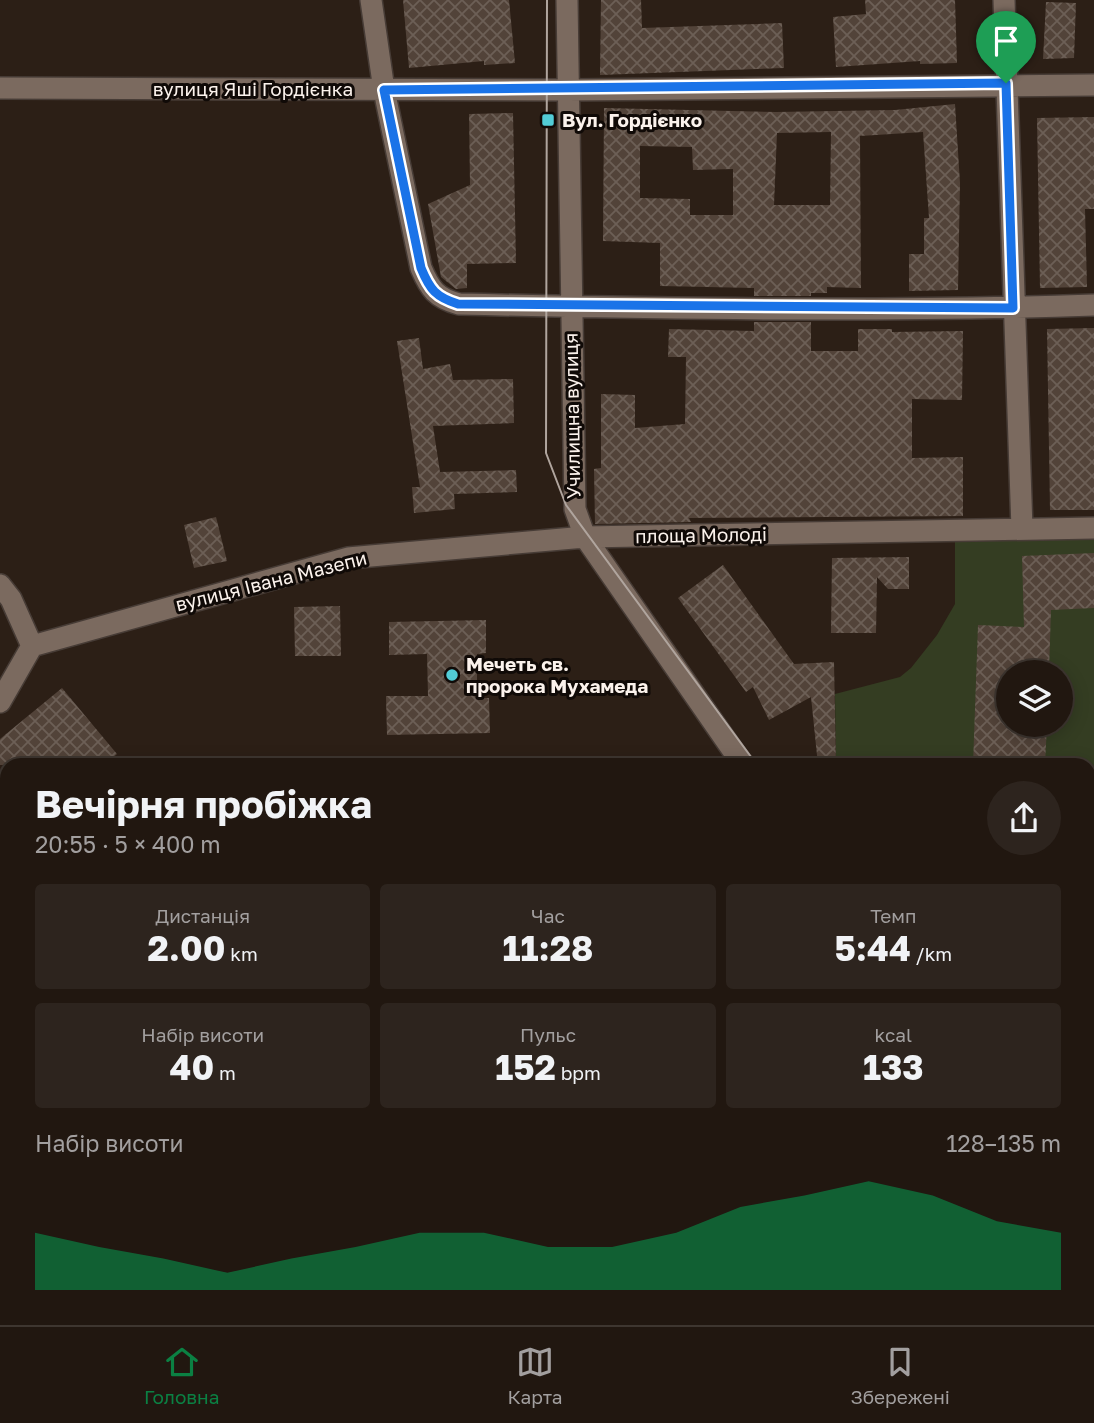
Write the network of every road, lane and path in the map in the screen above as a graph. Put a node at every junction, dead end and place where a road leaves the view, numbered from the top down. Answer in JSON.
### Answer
{"nodes":[{"id":1,"x":371,"y":0,"type":"edge"},
{"id":2,"x":568,"y":0,"type":"edge"},
{"id":3,"x":1004,"y":0,"type":"edge"},
{"id":4,"x":1006,"y":83,"type":"junction"},
{"id":5,"x":1094,"y":85,"type":"edge"},
{"id":6,"x":0,"y":89,"type":"edge"},
{"id":7,"x":384,"y":90,"type":"junction"},
{"id":8,"x":568,"y":90,"type":"junction"},
{"id":9,"x":1094,"y":305,"type":"edge"},
{"id":10,"x":570,"y":307,"type":"junction"},
{"id":11,"x":1013,"y":308,"type":"junction"},
{"id":12,"x":1094,"y":528,"type":"edge"},
{"id":13,"x":1022,"y":529,"type":"junction"},
{"id":14,"x":585,"y":537,"type":"junction"},
{"id":15,"x":0,"y":584,"type":"edge"},
{"id":16,"x":32,"y":646,"type":"junction"},
{"id":17,"x":0,"y":702,"type":"edge"},
{"id":18,"x":738,"y":758,"type":"edge"}],
"edges":[{"from":1,"to":7,"type":"street"},
{"from":2,"to":8,"type":"street","name":"Училищна вулиця"},
{"from":3,"to":4,"type":"street"},
{"from":4,"to":5,"type":"street","name":"вулиця Яші Гордієнка"},
{"from":4,"to":8,"type":"street","name":"вулиця Яші Гордієнка"},
{"from":4,"to":11,"type":"street"},
{"from":6,"to":7,"type":"street","name":"вулиця Яші Гордієнка"},
{"from":7,"to":8,"type":"street","name":"вулиця Яші Гордієнка"},
{"from":7,"to":10,"type":"street"},
{"from":8,"to":10,"type":"street","name":"Училищна вулиця"},
{"from":9,"to":11,"type":"street"},
{"from":10,"to":11,"type":"street"},
{"from":10,"to":14,"type":"street","name":"Училищна вулиця"},
{"from":11,"to":13,"type":"street"},
{"from":12,"to":13,"type":"street","name":"площа Молоді"},
{"from":13,"to":14,"type":"street","name":"площа Молоді"},
{"from":14,"to":16,"type":"street","name":"вулиця Івана Мазепи"},
{"from":14,"to":18,"type":"street"},
{"from":15,"to":16,"type":"street"},
{"from":16,"to":17,"type":"street"}]}
